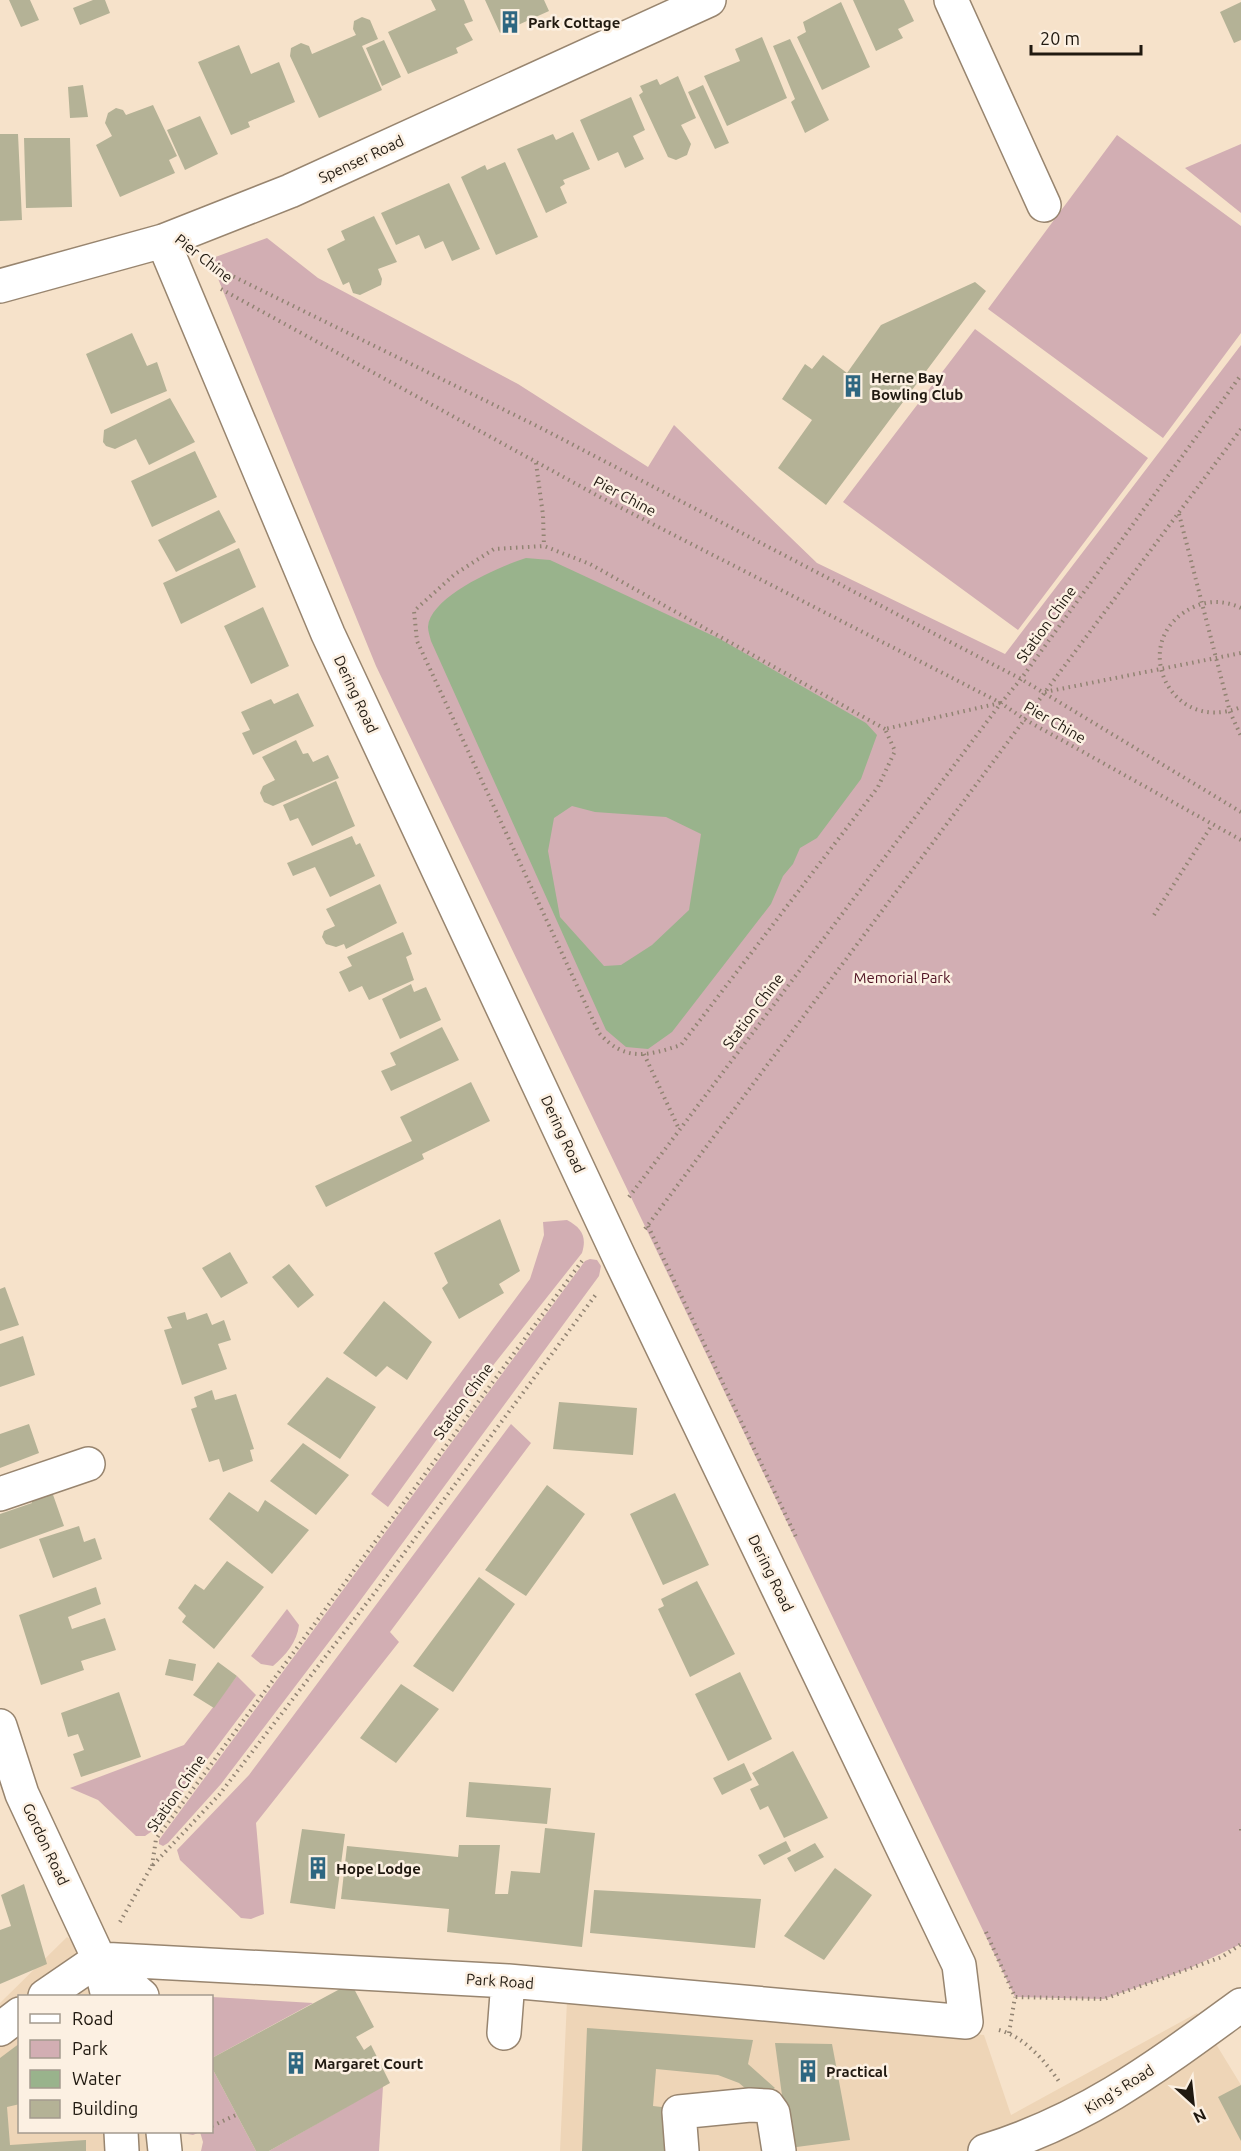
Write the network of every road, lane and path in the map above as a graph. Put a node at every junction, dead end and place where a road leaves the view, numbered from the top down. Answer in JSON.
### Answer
{"nodes":[{"id":1,"x":709,"y":0,"type":"edge"},
{"id":2,"x":951,"y":0,"type":"edge"},
{"id":3,"x":1044,"y":205,"type":"dead end"},
{"id":4,"x":162,"y":241,"type":"junction"},
{"id":5,"x":212,"y":283,"type":"dead end"},
{"id":6,"x":0,"y":286,"type":"edge"},
{"id":7,"x":1241,"y":375,"type":"edge"},
{"id":8,"x":1241,"y":429,"type":"edge"},
{"id":9,"x":536,"y":462,"type":"junction"},
{"id":10,"x":1179,"y":513,"type":"junction"},
{"id":11,"x":544,"y":546,"type":"junction"},
{"id":12,"x":1202,"y":603,"type":"junction"},
{"id":13,"x":1241,"y":608,"type":"edge"},
{"id":14,"x":1241,"y":653,"type":"edge"},
{"id":15,"x":1216,"y":658,"type":"junction"},
{"id":16,"x":1160,"y":668,"type":"junction"},
{"id":17,"x":1021,"y":679,"type":"junction"},
{"id":18,"x":1044,"y":692,"type":"junction"},
{"id":19,"x":1000,"y":703,"type":"junction"},
{"id":20,"x":1241,"y":707,"type":"edge"},
{"id":21,"x":1230,"y":712,"type":"junction"},
{"id":22,"x":1024,"y":719,"type":"junction"},
{"id":23,"x":885,"y":729,"type":"junction"},
{"id":24,"x":1241,"y":736,"type":"edge"},
{"id":25,"x":1241,"y":812,"type":"edge"},
{"id":26,"x":1212,"y":825,"type":"junction"},
{"id":27,"x":1241,"y":840,"type":"edge"},
{"id":28,"x":1154,"y":915,"type":"dead end"},
{"id":29,"x":644,"y":1054,"type":"junction"},
{"id":30,"x":679,"y":1129,"type":"junction"},
{"id":31,"x":648,"y":1225,"type":"junction"},
{"id":32,"x":607,"y":1227,"type":"junction"},
{"id":33,"x":621,"y":1261,"type":"junction"},
{"id":34,"x":87,"y":1464,"type":"dead end"},
{"id":35,"x":0,"y":1494,"type":"edge"},
{"id":36,"x":802,"y":1550,"type":"dead end"},
{"id":37,"x":0,"y":1726,"type":"edge"},
{"id":38,"x":152,"y":1867,"type":"junction"},
{"id":39,"x":981,"y":1922,"type":"dead end"},
{"id":40,"x":1241,"y":1944,"type":"edge"},
{"id":41,"x":99,"y":1959,"type":"junction"},
{"id":42,"x":508,"y":1981,"type":"junction"},
{"id":43,"x":46,"y":1995,"type":"edge"},
{"id":44,"x":108,"y":1995,"type":"edge"},
{"id":45,"x":141,"y":1995,"type":"edge"},
{"id":46,"x":1015,"y":1997,"type":"junction"},
{"id":47,"x":1241,"y":2005,"type":"edge"},
{"id":48,"x":18,"y":2016,"type":"edge"},
{"id":49,"x":966,"y":2022,"type":"junction"},
{"id":50,"x":0,"y":2029,"type":"edge"},
{"id":51,"x":504,"y":2033,"type":"dead end"},
{"id":52,"x":1009,"y":2033,"type":"junction"},
{"id":53,"x":1081,"y":2113,"type":"junction"},
{"id":54,"x":237,"y":2115,"type":"dead end"},
{"id":55,"x":213,"y":2126,"type":"edge"},
{"id":56,"x":121,"y":2133,"type":"edge"},
{"id":57,"x":163,"y":2133,"type":"edge"},
{"id":58,"x":122,"y":2151,"type":"edge"},
{"id":59,"x":165,"y":2151,"type":"edge"},
{"id":60,"x":682,"y":2151,"type":"edge"},
{"id":61,"x":779,"y":2151,"type":"edge"},
{"id":62,"x":985,"y":2151,"type":"edge"}],
"edges":[{"from":1,"to":4,"type":"street","name":"Spenser Road"},
{"from":2,"to":3,"type":"street"},
{"from":4,"to":6,"type":"street","name":"Spenser Road"},
{"from":4,"to":17,"type":"path","name":"Pier Chine"},
{"from":4,"to":32,"type":"street","name":"Dering Road"},
{"from":5,"to":9,"type":"path","name":"Pier Chine"},
{"from":7,"to":17,"type":"path","name":"Station Chine"},
{"from":8,"to":10,"type":"path","name":"Station Chine"},
{"from":9,"to":11,"type":"path"},
{"from":9,"to":19,"type":"path","name":"Pier Chine"},
{"from":10,"to":12,"type":"path"},
{"from":10,"to":18,"type":"path","name":"Station Chine"},
{"from":11,"to":23,"type":"path"},
{"from":11,"to":29,"type":"path"},
{"from":12,"to":13,"type":"path"},
{"from":12,"to":15,"type":"path"},
{"from":12,"to":16,"type":"path"},
{"from":14,"to":15,"type":"path"},
{"from":15,"to":16,"type":"path"},
{"from":15,"to":21,"type":"path"},
{"from":16,"to":18,"type":"path"},
{"from":16,"to":21,"type":"path"},
{"from":17,"to":18,"type":"path","name":"Pier Chine"},
{"from":17,"to":19,"type":"path","name":"Station Chine"},
{"from":18,"to":22,"type":"path","name":"Station Chine"},
{"from":18,"to":25,"type":"path","name":"Pier Chine"},
{"from":19,"to":22,"type":"path","name":"Pier Chine"},
{"from":19,"to":23,"type":"path"},
{"from":19,"to":30,"type":"path","name":"Station Chine"},
{"from":20,"to":21,"type":"path"},
{"from":21,"to":24,"type":"path"},
{"from":22,"to":26,"type":"path","name":"Pier Chine"},
{"from":22,"to":31,"type":"path","name":"Station Chine"},
{"from":23,"to":29,"type":"path"},
{"from":26,"to":27,"type":"path","name":"Pier Chine"},
{"from":26,"to":28,"type":"path"},
{"from":29,"to":30,"type":"path"},
{"from":30,"to":32,"type":"path","name":"Station Chine"},
{"from":31,"to":33,"type":"path","name":"Station Chine"},
{"from":31,"to":36,"type":"path"},
{"from":32,"to":33,"type":"street","name":"Dering Road"},
{"from":32,"to":38,"type":"path","name":"Station Chine"},
{"from":33,"to":38,"type":"path","name":"Station Chine"},
{"from":33,"to":49,"type":"street","name":"Dering Road"},
{"from":34,"to":35,"type":"street"},
{"from":37,"to":41,"type":"street","name":"Gordon Road"},
{"from":38,"to":41,"type":"path"},
{"from":39,"to":46,"type":"path"},
{"from":40,"to":46,"type":"path"},
{"from":41,"to":42,"type":"street","name":"Park Road"},
{"from":41,"to":43,"type":"street"},
{"from":41,"to":44,"type":"street","name":"Gordon Road"},
{"from":41,"to":45,"type":"street","name":"Gordon Road"},
{"from":42,"to":49,"type":"street","name":"Park Road"},
{"from":42,"to":51,"type":"street"},
{"from":46,"to":52,"type":"path"},
{"from":47,"to":53,"type":"street","name":"King's Road"},
{"from":48,"to":50,"type":"street"},
{"from":49,"to":52,"type":"path"},
{"from":52,"to":53,"type":"path"},
{"from":53,"to":62,"type":"street","name":"King's Road"},
{"from":54,"to":55,"type":"path"},
{"from":56,"to":58,"type":"street"},
{"from":57,"to":59,"type":"street"},
{"from":60,"to":61,"type":"street"}]}
